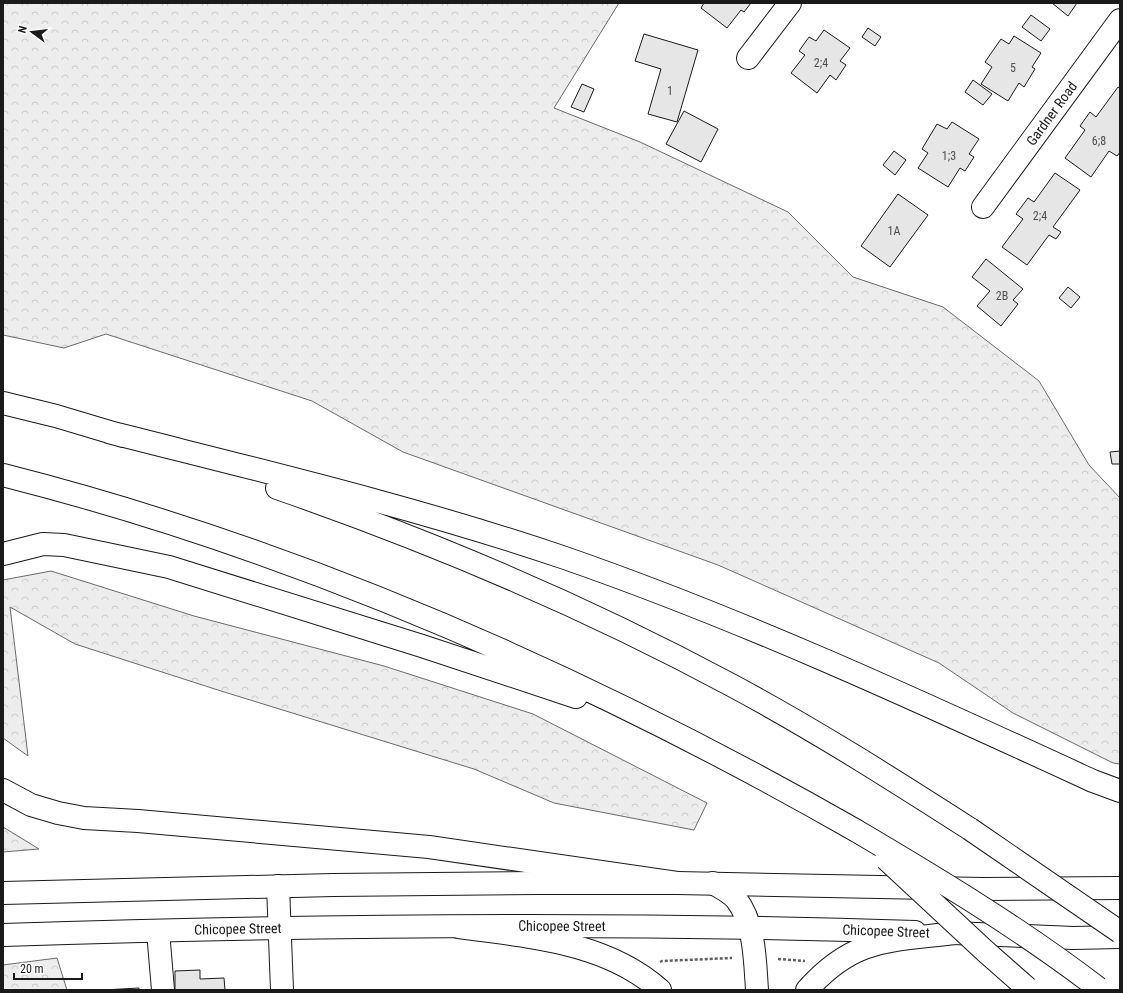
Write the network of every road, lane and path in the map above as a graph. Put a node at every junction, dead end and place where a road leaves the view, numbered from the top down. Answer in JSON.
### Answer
{"nodes":[{"id":1,"x":790,"y":3,"type":"edge"},
{"id":2,"x":1120,"y":20,"type":"edge"},
{"id":3,"x":748,"y":58,"type":"dead end"},
{"id":4,"x":983,"y":207,"type":"dead end"},
{"id":5,"x":3,"y":403,"type":"edge"},
{"id":6,"x":109,"y":432,"type":"junction"},
{"id":7,"x":3,"y":475,"type":"edge"},
{"id":8,"x":3,"y":554,"type":"edge"},
{"id":9,"x":664,"y":727,"type":"junction"},
{"id":10,"x":3,"y":790,"type":"edge"},
{"id":11,"x":1120,"y":791,"type":"edge"},
{"id":12,"x":970,"y":828,"type":"junction"},
{"id":13,"x":855,"y":830,"type":"junction"},
{"id":14,"x":677,"y":883,"type":"junction"},
{"id":15,"x":713,"y":884,"type":"junction"},
{"id":16,"x":278,"y":886,"type":"junction"},
{"id":17,"x":1120,"y":888,"type":"edge"},
{"id":18,"x":3,"y":894,"type":"edge"},
{"id":19,"x":1120,"y":918,"type":"edge"},
{"id":20,"x":459,"y":927,"type":"junction"},
{"id":21,"x":749,"y":928,"type":"junction"},
{"id":22,"x":279,"y":929,"type":"junction"},
{"id":23,"x":158,"y":931,"type":"junction"},
{"id":24,"x":1120,"y":932,"type":"edge"},
{"id":25,"x":955,"y":933,"type":"junction"},
{"id":26,"x":3,"y":935,"type":"edge"},
{"id":27,"x":1120,"y":937,"type":"edge"},
{"id":28,"x":737,"y":958,"type":"dead end"},
{"id":29,"x":775,"y":958,"type":"dead end"},
{"id":30,"x":811,"y":962,"type":"dead end"},
{"id":31,"x":658,"y":964,"type":"dead end"},
{"id":32,"x":1029,"y":989,"type":"edge"},
{"id":33,"x":1100,"y":989,"type":"edge"},
{"id":34,"x":164,"y":990,"type":"edge"},
{"id":35,"x":282,"y":990,"type":"edge"},
{"id":36,"x":660,"y":990,"type":"edge"},
{"id":37,"x":757,"y":990,"type":"edge"},
{"id":38,"x":808,"y":990,"type":"edge"}],
"edges":[{"from":1,"to":3,"type":"main road"},
{"from":2,"to":4,"type":"main road","name":"Gardner Road"},
{"from":5,"to":6,"type":"main road"},
{"from":6,"to":11,"type":"main road"},
{"from":6,"to":12,"type":"main road"},
{"from":7,"to":9,"type":"main road"},
{"from":8,"to":9,"type":"main road"},
{"from":9,"to":13,"type":"main road"},
{"from":10,"to":14,"type":"main road"},
{"from":12,"to":19,"type":"main road","bridge":true},
{"from":12,"to":24,"type":"main road","bridge":true},
{"from":13,"to":32,"type":"main road","bridge":true},
{"from":13,"to":33,"type":"main road","bridge":true},
{"from":14,"to":15,"type":"main road"},
{"from":14,"to":16,"type":"main road"},
{"from":15,"to":17,"type":"main road"},
{"from":15,"to":21,"type":"main road"},
{"from":16,"to":18,"type":"main road"},
{"from":16,"to":22,"type":"main road"},
{"from":20,"to":21,"type":"main road","name":"Chicopee Street"},
{"from":20,"to":22,"type":"main road","name":"Chicopee Street"},
{"from":20,"to":36,"type":"main road"},
{"from":21,"to":25,"type":"main road","name":"Chicopee Street"},
{"from":21,"to":37,"type":"main road"},
{"from":22,"to":23,"type":"main road","name":"Chicopee Street"},
{"from":22,"to":35,"type":"main road"},
{"from":23,"to":26,"type":"main road","name":"Chicopee Street"},
{"from":23,"to":34,"type":"main road"},
{"from":25,"to":27,"type":"main road","name":"Chicopee Street"},
{"from":25,"to":38,"type":"main road"},
{"from":28,"to":31,"type":"path"},
{"from":29,"to":30,"type":"path"}]}
